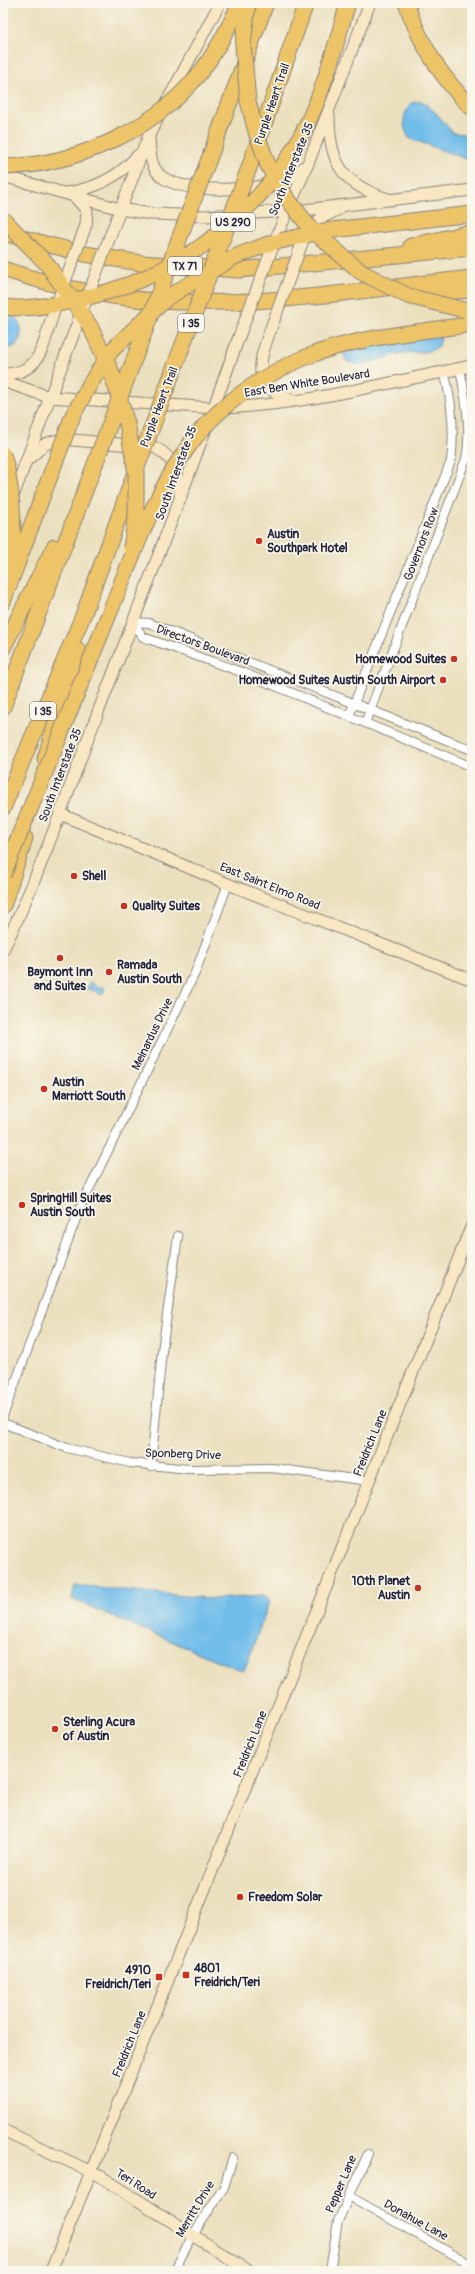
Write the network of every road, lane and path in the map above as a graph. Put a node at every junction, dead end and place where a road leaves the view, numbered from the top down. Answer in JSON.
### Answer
{"nodes":[{"id":1,"x":220,"y":3,"type":"edge"},
{"id":2,"x":240,"y":3,"type":"edge"},
{"id":3,"x":248,"y":3,"type":"edge"},
{"id":4,"x":266,"y":3,"type":"edge"},
{"id":5,"x":306,"y":3,"type":"edge"},
{"id":6,"x":348,"y":3,"type":"edge"},
{"id":7,"x":370,"y":3,"type":"edge"},
{"id":8,"x":406,"y":3,"type":"edge"},
{"id":9,"x":472,"y":108,"type":"edge"},
{"id":10,"x":329,"y":110,"type":"junction"},
{"id":11,"x":149,"y":135,"type":"junction"},
{"id":12,"x":143,"y":149,"type":"junction"},
{"id":13,"x":309,"y":161,"type":"junction"},
{"id":14,"x":3,"y":167,"type":"edge"},
{"id":15,"x":3,"y":176,"type":"edge"},
{"id":16,"x":472,"y":190,"type":"edge"},
{"id":17,"x":61,"y":194,"type":"junction"},
{"id":18,"x":75,"y":197,"type":"junction"},
{"id":19,"x":393,"y":200,"type":"junction"},
{"id":20,"x":345,"y":206,"type":"junction"},
{"id":21,"x":120,"y":209,"type":"junction"},
{"id":22,"x":288,"y":211,"type":"junction"},
{"id":23,"x":472,"y":214,"type":"edge"},
{"id":24,"x":3,"y":220,"type":"edge"},
{"id":25,"x":472,"y":232,"type":"edge"},
{"id":26,"x":3,"y":233,"type":"edge"},
{"id":27,"x":472,"y":248,"type":"edge"},
{"id":28,"x":370,"y":257,"type":"junction"},
{"id":29,"x":3,"y":269,"type":"edge"},
{"id":30,"x":472,"y":278,"type":"edge"},
{"id":31,"x":472,"y":290,"type":"edge"},
{"id":32,"x":342,"y":294,"type":"junction"},
{"id":33,"x":3,"y":307,"type":"edge"},
{"id":34,"x":472,"y":312,"type":"edge"},
{"id":35,"x":472,"y":324,"type":"edge"},
{"id":36,"x":472,"y":366,"type":"edge"},
{"id":37,"x":460,"y":368,"type":"junction"},
{"id":38,"x":444,"y":371,"type":"junction"},
{"id":39,"x":3,"y":374,"type":"edge"},
{"id":40,"x":3,"y":381,"type":"edge"},
{"id":41,"x":49,"y":397,"type":"junction"},
{"id":42,"x":294,"y":401,"type":"junction"},
{"id":43,"x":214,"y":408,"type":"junction"},
{"id":44,"x":3,"y":454,"type":"edge"},
{"id":45,"x":26,"y":464,"type":"junction"},
{"id":46,"x":181,"y":499,"type":"junction"},
{"id":47,"x":75,"y":512,"type":"junction"},
{"id":48,"x":3,"y":523,"type":"edge"},
{"id":49,"x":128,"y":567,"type":"junction"},
{"id":50,"x":5,"y":595,"type":"edge"},
{"id":51,"x":84,"y":613,"type":"junction"},
{"id":52,"x":134,"y":622,"type":"junction"},
{"id":53,"x":3,"y":648,"type":"edge"},
{"id":54,"x":249,"y":661,"type":"junction"},
{"id":55,"x":244,"y":673,"type":"junction"},
{"id":56,"x":354,"y":704,"type":"junction"},
{"id":57,"x":3,"y":707,"type":"edge"},
{"id":58,"x":370,"y":710,"type":"junction"},
{"id":59,"x":349,"y":716,"type":"junction"},
{"id":60,"x":365,"y":723,"type":"junction"},
{"id":61,"x":472,"y":750,"type":"edge"},
{"id":62,"x":472,"y":767,"type":"edge"},
{"id":63,"x":3,"y":808,"type":"edge"},
{"id":64,"x":60,"y":814,"type":"junction"},
{"id":65,"x":3,"y":875,"type":"edge"},
{"id":66,"x":228,"y":884,"type":"junction"},
{"id":67,"x":3,"y":906,"type":"edge"},
{"id":68,"x":3,"y":950,"type":"edge"},
{"id":69,"x":472,"y":980,"type":"edge"},
{"id":70,"x":472,"y":1226,"type":"edge"},
{"id":71,"x":178,"y":1236,"type":"dead end"},
{"id":72,"x":3,"y":1416,"type":"edge"},
{"id":73,"x":3,"y":1423,"type":"edge"},
{"id":74,"x":151,"y":1466,"type":"junction"},
{"id":75,"x":368,"y":1481,"type":"junction"},
{"id":76,"x":3,"y":2130,"type":"edge"},
{"id":77,"x":368,"y":2154,"type":"dead end"},
{"id":78,"x":233,"y":2158,"type":"dead end"},
{"id":79,"x":91,"y":2171,"type":"junction"},
{"id":80,"x":349,"y":2196,"type":"junction"},
{"id":81,"x":193,"y":2235,"type":"junction"},
{"id":82,"x":472,"y":2265,"type":"edge"},
{"id":83,"x":51,"y":2271,"type":"edge"},
{"id":84,"x":174,"y":2271,"type":"edge"},
{"id":85,"x":249,"y":2271,"type":"edge"},
{"id":86,"x":330,"y":2271,"type":"edge"}],
"edges":[{"from":1,"to":11,"type":"main road"},
{"from":2,"to":14,"type":"highway","bridge":true},
{"from":3,"to":34,"type":"highway","bridge":true},
{"from":4,"to":47,"type":"highway","bridge":true},
{"from":5,"to":51,"type":"highway","name":"Purple Heart Trail","number":"I 35","bridge":true},
{"from":6,"to":33,"type":"highway","number":"US 290","bridge":true},
{"from":7,"to":10,"type":"main road","name":"South Interstate 35"},
{"from":8,"to":9,"type":"highway"},
{"from":10,"to":13,"type":"main road","name":"South Interstate 35"},
{"from":10,"to":19,"type":"main road"},
{"from":11,"to":12,"type":"main road"},
{"from":11,"to":13,"type":"main road"},
{"from":12,"to":17,"type":"main road"},
{"from":12,"to":21,"type":"main road"},
{"from":13,"to":22,"type":"main road","name":"South Interstate 35"},
{"from":15,"to":17,"type":"main road"},
{"from":16,"to":19,"type":"main road"},
{"from":17,"to":18,"type":"main road"},
{"from":18,"to":21,"type":"main road"},
{"from":18,"to":39,"type":"main road","bridge":true},
{"from":19,"to":20,"type":"main road"},
{"from":20,"to":22,"type":"main road"},
{"from":20,"to":42,"type":"main road","bridge":true},
{"from":21,"to":22,"type":"main road"},
{"from":21,"to":41,"type":"main road","bridge":true},
{"from":22,"to":43,"type":"main road","name":"South Interstate 35","bridge":true},
{"from":23,"to":50,"type":"highway","bridge":true},
{"from":24,"to":49,"type":"highway","bridge":true},
{"from":25,"to":28,"type":"highway"},
{"from":26,"to":28,"type":"highway","number":"TX 71"},
{"from":27,"to":28,"type":"highway","number":"TX 71"},
{"from":29,"to":32,"type":"highway"},
{"from":30,"to":32,"type":"highway"},
{"from":31,"to":32,"type":"highway"},
{"from":35,"to":49,"type":"highway","bridge":true},
{"from":36,"to":37,"type":"main road","name":"East Ben White Boulevard"},
{"from":37,"to":38,"type":"main road","name":"East Ben White Boulevard"},
{"from":37,"to":58,"type":"street","name":"Governors Row"},
{"from":38,"to":42,"type":"main road","name":"East Ben White Boulevard"},
{"from":38,"to":56,"type":"street","name":"Governors Row"},
{"from":40,"to":41,"type":"main road","name":"East Ben White Boulevard"},
{"from":41,"to":43,"type":"main road","name":"East Ben White Boulevard"},
{"from":41,"to":45,"type":"main road"},
{"from":42,"to":43,"type":"main road","name":"East Ben White Boulevard"},
{"from":43,"to":46,"type":"main road","name":"South Interstate 35"},
{"from":44,"to":50,"type":"highway","bridge":true},
{"from":45,"to":46,"type":"main road"},
{"from":45,"to":48,"type":"main road"},
{"from":46,"to":52,"type":"main road","name":"South Interstate 35"},
{"from":47,"to":53,"type":"highway"},
{"from":47,"to":57,"type":"highway"},
{"from":49,"to":65,"type":"highway","bridge":true},
{"from":51,"to":63,"type":"highway","name":"Purple Heart Trail","number":"I 35"},
{"from":51,"to":67,"type":"highway"},
{"from":52,"to":54,"type":"street","name":"Directors Boulevard"},
{"from":52,"to":55,"type":"street","name":"Directors Boulevard"},
{"from":52,"to":64,"type":"main road","name":"South Interstate 35"},
{"from":54,"to":55,"type":"street"},
{"from":54,"to":56,"type":"street","name":"Directors Boulevard"},
{"from":55,"to":59,"type":"street","name":"Directors Boulevard"},
{"from":56,"to":58,"type":"street","name":"Directors Boulevard"},
{"from":56,"to":59,"type":"street","name":"Governors Row"},
{"from":58,"to":60,"type":"street","name":"Governors Row"},
{"from":58,"to":61,"type":"street","name":"Directors Boulevard"},
{"from":59,"to":60,"type":"street","name":"Directors Boulevard"},
{"from":60,"to":62,"type":"street","name":"Directors Boulevard"},
{"from":64,"to":66,"type":"main road","name":"East Saint Elmo Road"},
{"from":64,"to":68,"type":"main road","name":"South Interstate 35"},
{"from":66,"to":69,"type":"main road","name":"East Saint Elmo Road"},
{"from":66,"to":72,"type":"street","name":"Meinardus Drive"},
{"from":70,"to":75,"type":"main road","name":"Freidrich Lane"},
{"from":71,"to":74,"type":"street"},
{"from":73,"to":74,"type":"street","name":"Sponberg Drive"},
{"from":74,"to":75,"type":"street","name":"Sponberg Drive"},
{"from":75,"to":79,"type":"main road","name":"Freidrich Lane"},
{"from":76,"to":79,"type":"main road","name":"Teri Road"},
{"from":77,"to":80,"type":"street","name":"Pepper Lane"},
{"from":78,"to":81,"type":"street","name":"Merritt Drive"},
{"from":79,"to":81,"type":"main road","name":"Teri Road"},
{"from":79,"to":83,"type":"main road","name":"Freidrich Lane"},
{"from":80,"to":82,"type":"street","name":"Donahue Lane"},
{"from":80,"to":86,"type":"street","name":"Pepper Lane"},
{"from":81,"to":84,"type":"street","name":"Merritt Drive"},
{"from":81,"to":85,"type":"main road","name":"Teri Road"}]}
